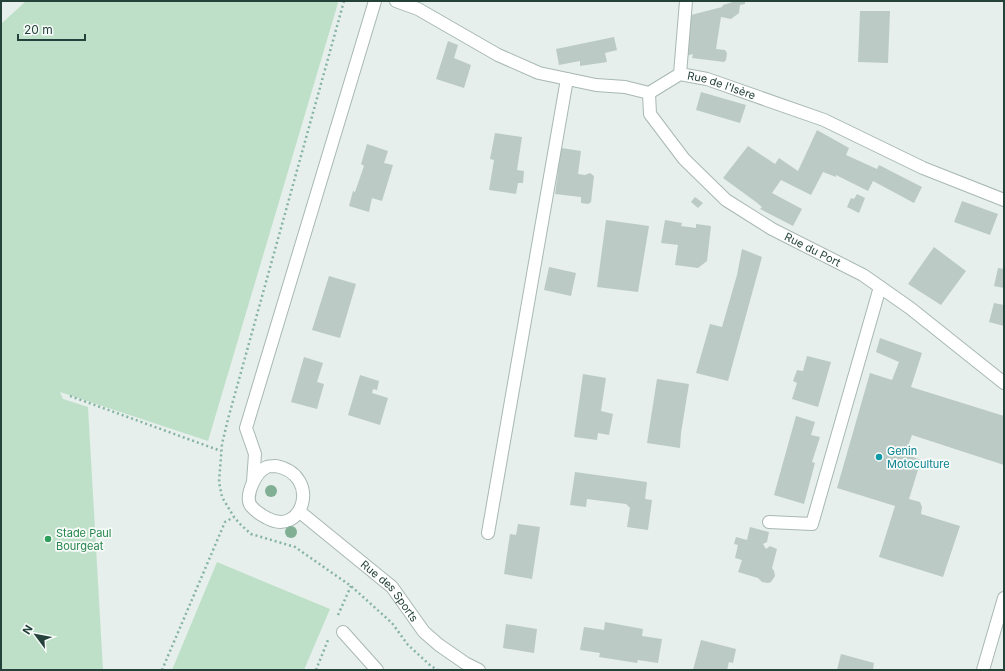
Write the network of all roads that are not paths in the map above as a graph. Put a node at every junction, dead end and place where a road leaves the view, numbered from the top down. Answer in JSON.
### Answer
{"nodes":[{"id":1,"x":375,"y":1,"type":"edge"},
{"id":2,"x":396,"y":1,"type":"edge"},
{"id":3,"x":686,"y":1,"type":"edge"},
{"id":4,"x":680,"y":74,"type":"junction"},
{"id":5,"x":567,"y":79,"type":"junction"},
{"id":6,"x":649,"y":93,"type":"junction"},
{"id":7,"x":1004,"y":200,"type":"edge"},
{"id":8,"x":880,"y":287,"type":"junction"},
{"id":9,"x":1004,"y":383,"type":"edge"},
{"id":10,"x":253,"y":482,"type":"junction"},
{"id":11,"x":300,"y":512,"type":"junction"},
{"id":12,"x":769,"y":522,"type":"dead end"},
{"id":13,"x":488,"y":533,"type":"dead end"},
{"id":14,"x":1004,"y":598,"type":"edge"},
{"id":15,"x":343,"y":632,"type":"dead end"},
{"id":16,"x":377,"y":670,"type":"edge"},
{"id":17,"x":477,"y":670,"type":"edge"},
{"id":18,"x":983,"y":670,"type":"edge"}],
"edges":[{"from":1,"to":10,"type":"street"},
{"from":2,"to":5,"type":"street"},
{"from":3,"to":4,"type":"street"},
{"from":4,"to":6,"type":"street","name":"Rue de l'Isère"},
{"from":4,"to":7,"type":"street","name":"Rue de l'Isère"},
{"from":5,"to":6,"type":"street"},
{"from":5,"to":13,"type":"street"},
{"from":6,"to":8,"type":"street","name":"Rue du Port"},
{"from":8,"to":9,"type":"street","name":"Rue du Port"},
{"from":8,"to":12,"type":"street"},
{"from":10,"to":11,"type":"street"},
{"from":10,"to":11,"type":"street"},
{"from":11,"to":17,"type":"street","name":"Rue des Sports"},
{"from":14,"to":18,"type":"street"},
{"from":15,"to":16,"type":"street"}]}
